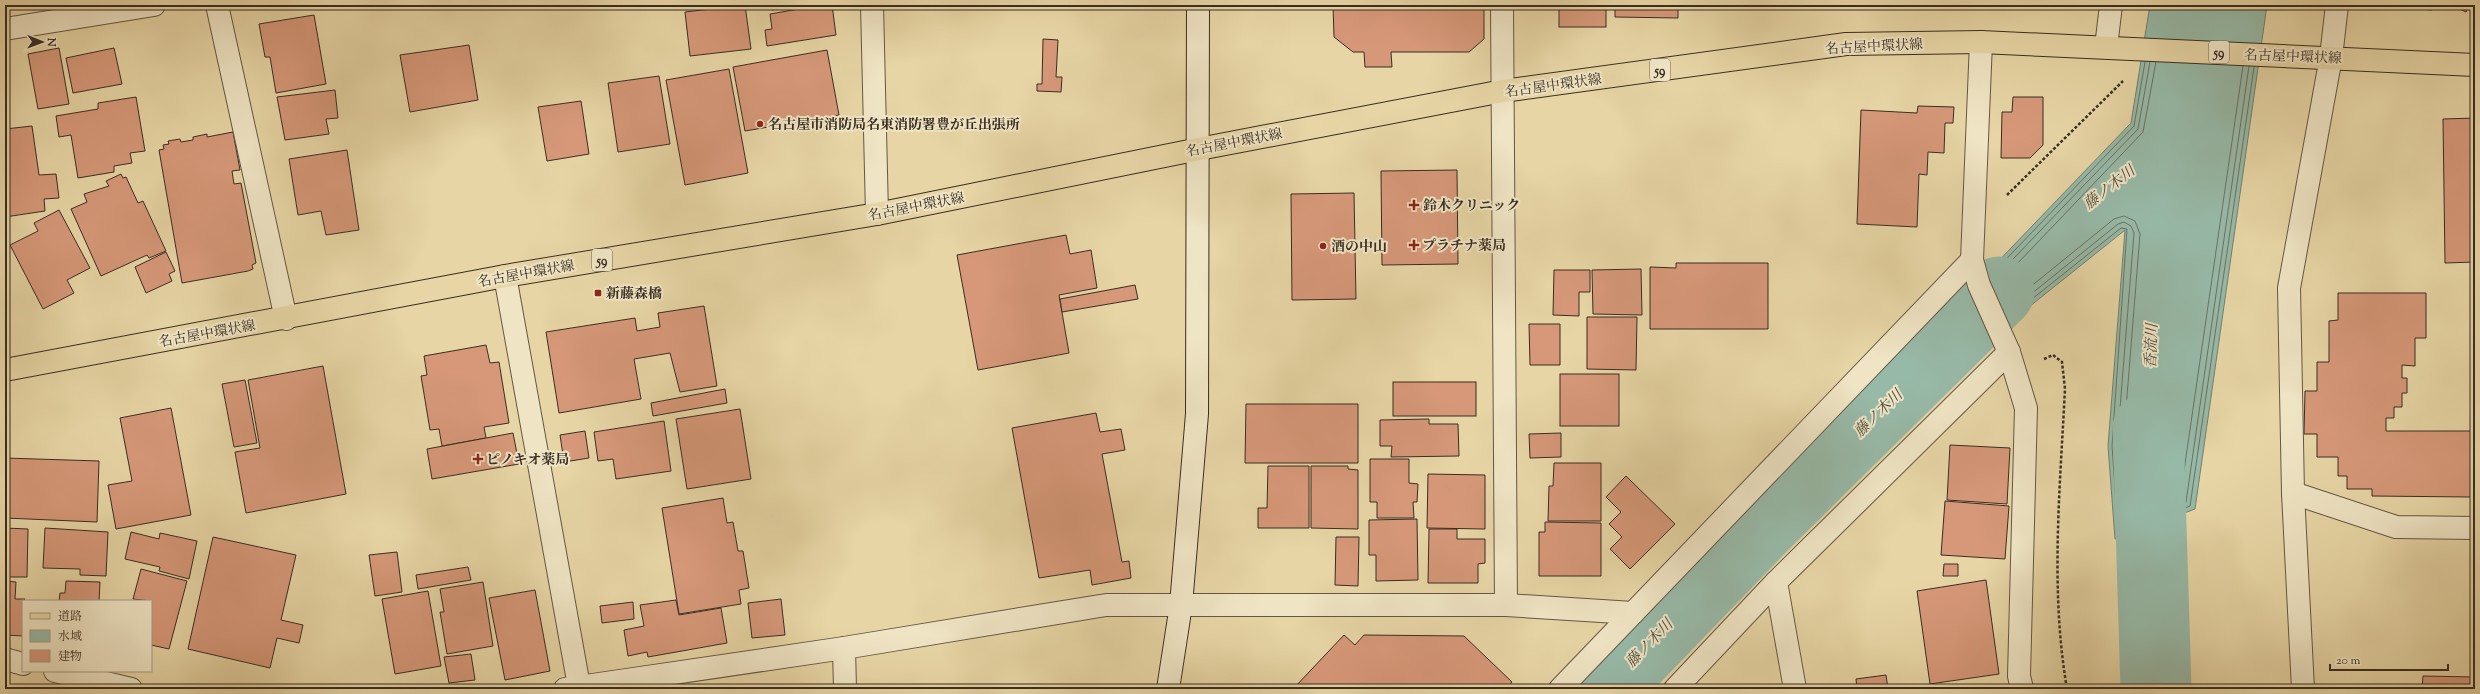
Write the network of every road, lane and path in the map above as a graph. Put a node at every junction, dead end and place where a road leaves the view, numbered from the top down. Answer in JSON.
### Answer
{"nodes":[{"id":1,"x":154,"y":5,"type":"edge"},
{"id":2,"x":217,"y":5,"type":"edge"},
{"id":3,"x":872,"y":5,"type":"edge"},
{"id":4,"x":1198,"y":5,"type":"edge"},
{"id":5,"x":1502,"y":5,"type":"edge"},
{"id":6,"x":2111,"y":5,"type":"edge"},
{"id":7,"x":2337,"y":5,"type":"edge"},
{"id":8,"x":5,"y":29,"type":"edge"},
{"id":9,"x":1981,"y":42,"type":"junction"},
{"id":10,"x":2106,"y":47,"type":"junction"},
{"id":11,"x":2127,"y":48,"type":"junction"},
{"id":12,"x":2320,"y":57,"type":"junction"},
{"id":13,"x":2475,"y":65,"type":"edge"},
{"id":14,"x":1503,"y":91,"type":"junction"},
{"id":15,"x":1198,"y":149,"type":"junction"},
{"id":16,"x":1974,"y":203,"type":"junction"},
{"id":17,"x":878,"y":214,"type":"junction"},
{"id":18,"x":1972,"y":260,"type":"junction"},
{"id":19,"x":505,"y":276,"type":"junction"},
{"id":20,"x":286,"y":319,"type":"junction"},
{"id":21,"x":2009,"y":352,"type":"junction"},
{"id":22,"x":5,"y":370,"type":"edge"},
{"id":23,"x":2293,"y":494,"type":"junction"},
{"id":24,"x":2475,"y":528,"type":"edge"},
{"id":25,"x":1776,"y":582,"type":"junction"},
{"id":26,"x":1181,"y":605,"type":"junction"},
{"id":27,"x":1506,"y":605,"type":"junction"},
{"id":28,"x":1633,"y":613,"type":"junction"},
{"id":29,"x":2059,"y":646,"type":"dead end"},
{"id":30,"x":844,"y":648,"type":"junction"},
{"id":31,"x":5,"y":659,"type":"edge"},
{"id":32,"x":22,"y":664,"type":"edge"},
{"id":33,"x":58,"y":672,"type":"edge"},
{"id":34,"x":572,"y":688,"type":"edge"},
{"id":35,"x":131,"y":689,"type":"edge"},
{"id":36,"x":845,"y":689,"type":"edge"},
{"id":37,"x":1168,"y":689,"type":"edge"},
{"id":38,"x":1560,"y":689,"type":"edge"},
{"id":39,"x":1675,"y":689,"type":"edge"},
{"id":40,"x":1795,"y":689,"type":"edge"},
{"id":41,"x":2022,"y":689,"type":"edge"},
{"id":42,"x":2067,"y":689,"type":"edge"},
{"id":43,"x":2303,"y":689,"type":"edge"}],
"edges":[{"from":1,"to":8,"type":"street"},
{"from":2,"to":20,"type":"street"},
{"from":3,"to":17,"type":"street"},
{"from":4,"to":15,"type":"street"},
{"from":5,"to":14,"type":"street"},
{"from":6,"to":10,"type":"street"},
{"from":7,"to":12,"type":"street"},
{"from":9,"to":10,"type":"main road","name":"名古屋中環状線","number":"59"},
{"from":9,"to":14,"type":"main road","name":"名古屋中環状線","number":"59"},
{"from":9,"to":16,"type":"street"},
{"from":10,"to":11,"type":"main road","name":"名古屋中環状線","number":"59"},
{"from":11,"to":12,"type":"main road","name":"名古屋中環状線","number":"59"},
{"from":11,"to":16,"type":"path"},
{"from":12,"to":13,"type":"main road","name":"名古屋中環状線","number":"59"},
{"from":12,"to":23,"type":"street"},
{"from":14,"to":15,"type":"main road","name":"名古屋中環状線","number":"59"},
{"from":14,"to":27,"type":"street"},
{"from":15,"to":17,"type":"main road","name":"名古屋中環状線","number":"59"},
{"from":15,"to":26,"type":"street"},
{"from":16,"to":18,"type":"street"},
{"from":17,"to":19,"type":"main road","name":"名古屋中環状線","number":"59"},
{"from":18,"to":21,"type":"street"},
{"from":18,"to":28,"type":"street"},
{"from":19,"to":20,"type":"main road","name":"名古屋中環状線","number":"59"},
{"from":19,"to":34,"type":"street"},
{"from":20,"to":22,"type":"main road","name":"名古屋中環状線","number":"59"},
{"from":21,"to":25,"type":"street"},
{"from":21,"to":41,"type":"street"},
{"from":23,"to":24,"type":"street"},
{"from":23,"to":43,"type":"street"},
{"from":25,"to":39,"type":"street"},
{"from":25,"to":40,"type":"street"},
{"from":26,"to":27,"type":"street"},
{"from":26,"to":30,"type":"street"},
{"from":26,"to":37,"type":"street"},
{"from":27,"to":28,"type":"street"},
{"from":28,"to":38,"type":"street"},
{"from":29,"to":42,"type":"path"},
{"from":30,"to":34,"type":"street"},
{"from":30,"to":36,"type":"street"},
{"from":31,"to":32,"type":"street"},
{"from":33,"to":35,"type":"street"}]}
